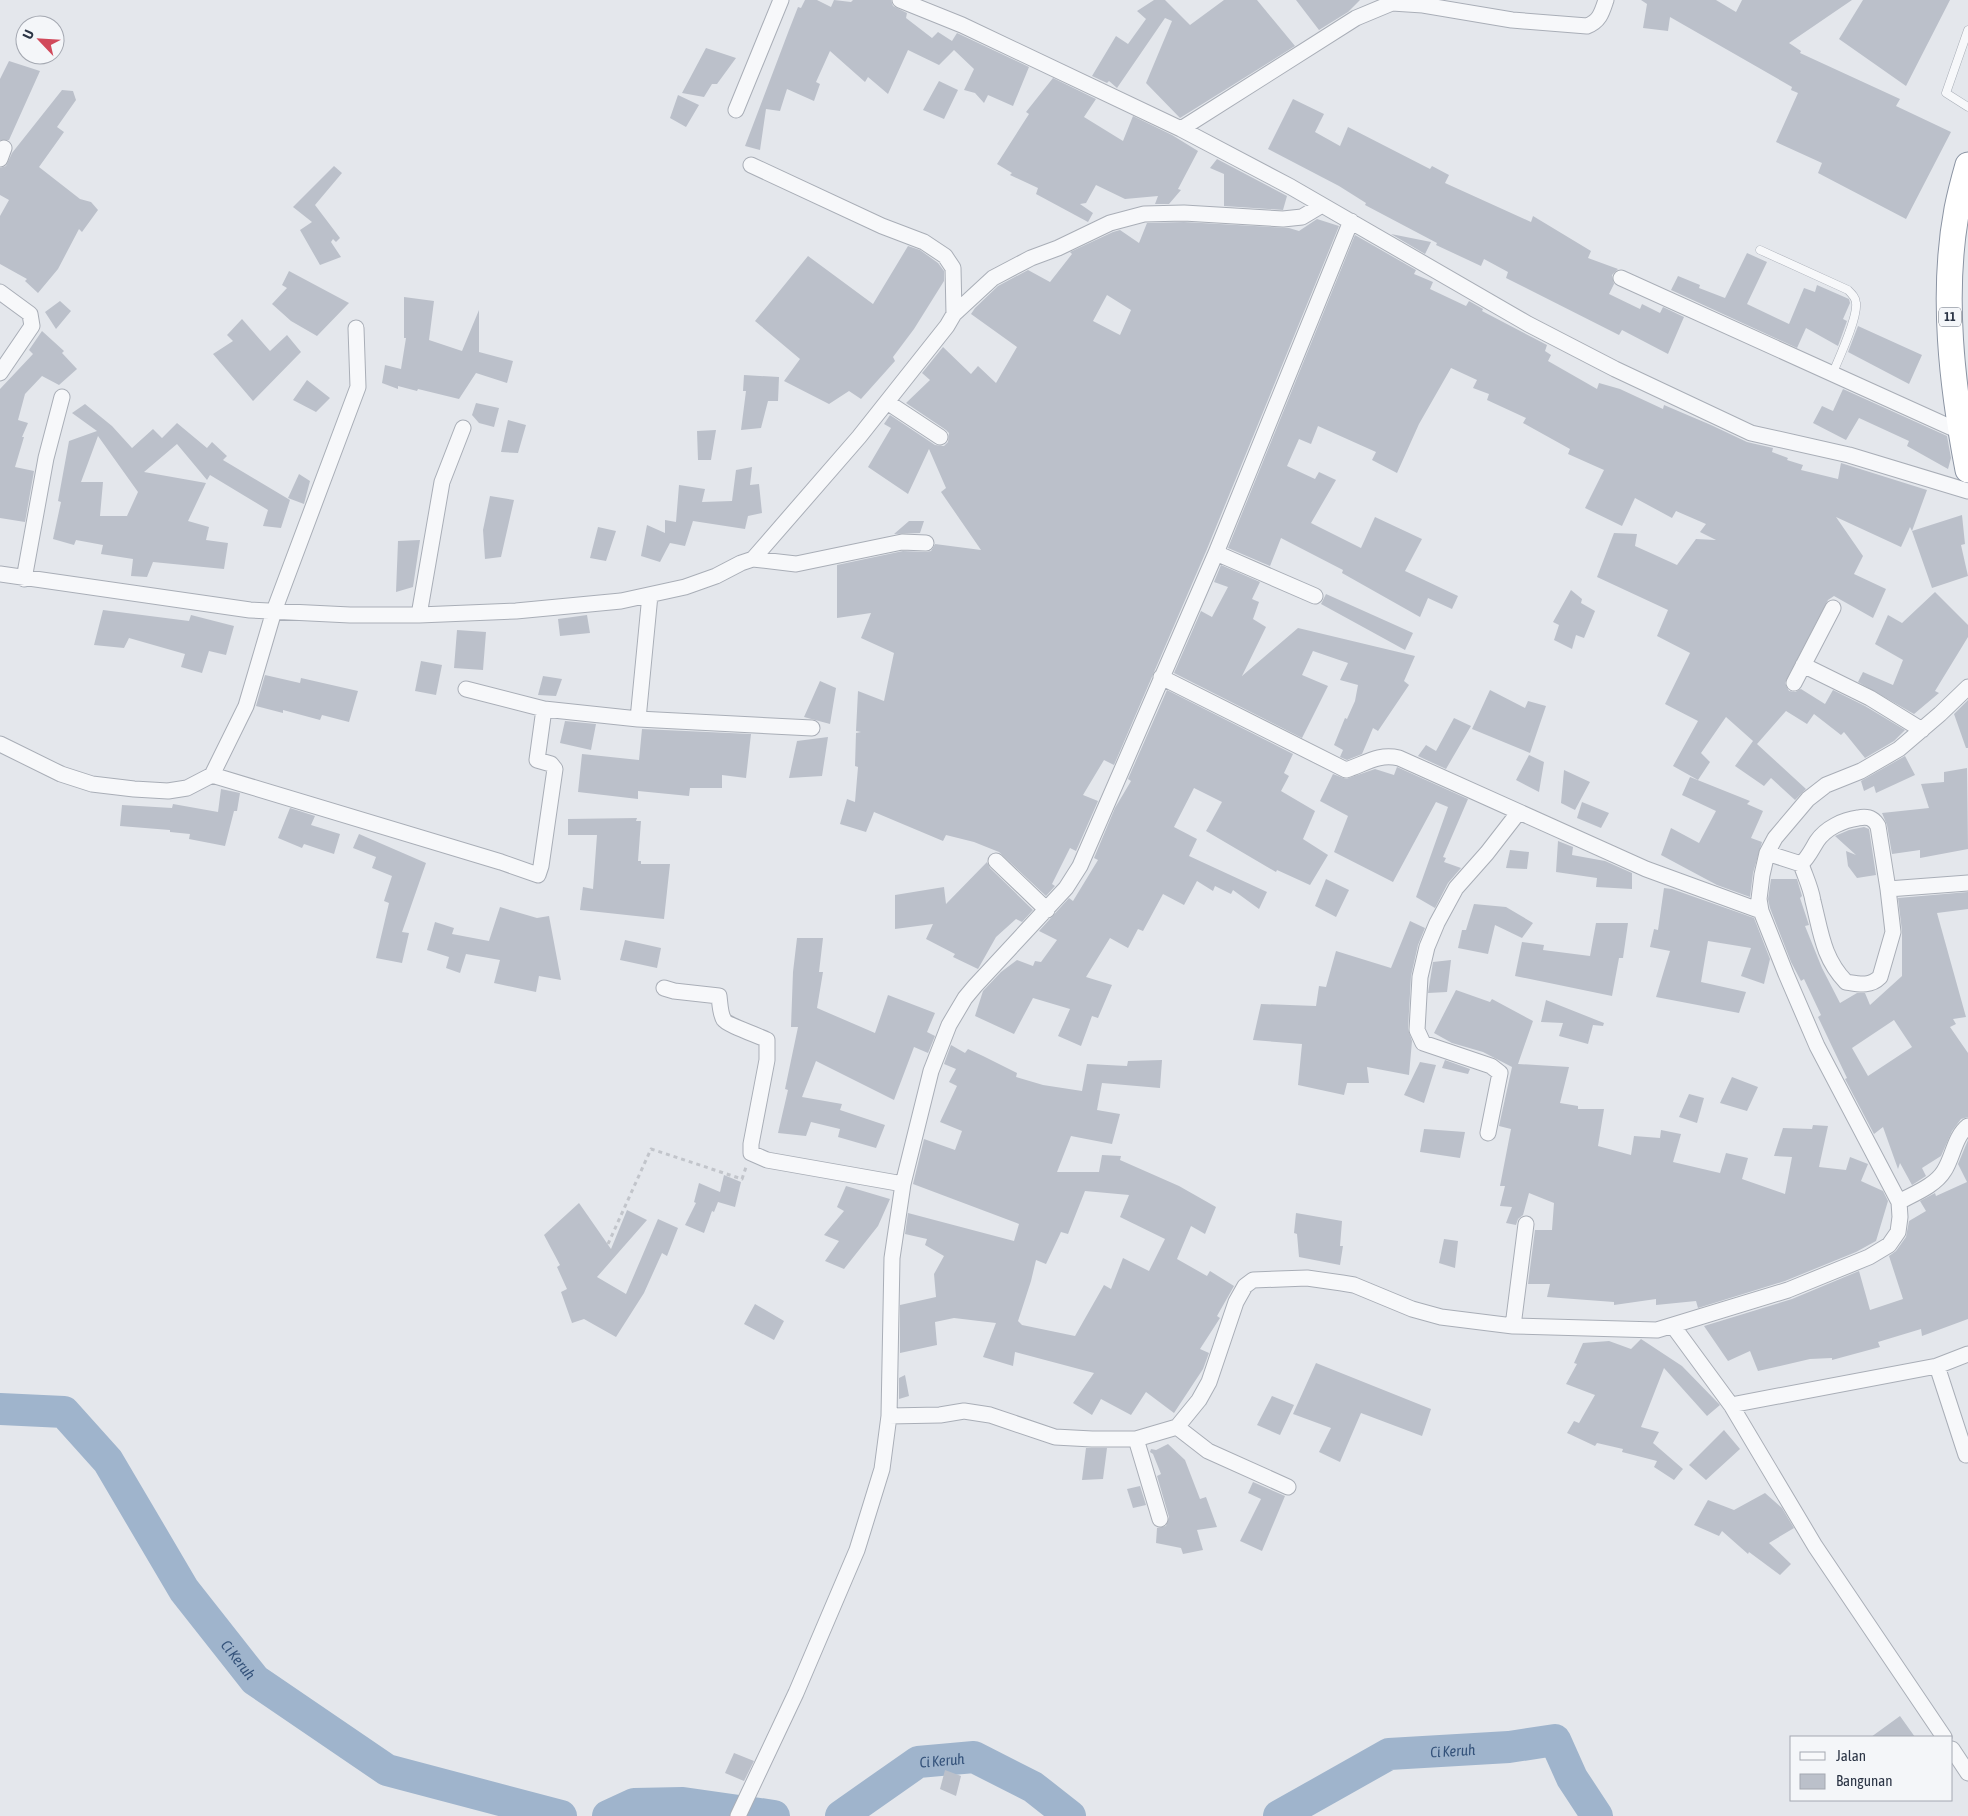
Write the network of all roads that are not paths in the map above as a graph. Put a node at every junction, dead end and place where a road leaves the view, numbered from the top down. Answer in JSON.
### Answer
{"nodes":[{"id":1,"x":781,"y":0,"type":"edge"},
{"id":2,"x":902,"y":0,"type":"edge"},
{"id":3,"x":1606,"y":0,"type":"edge"},
{"id":4,"x":1392,"y":1,"type":"edge"},
{"id":5,"x":1462,"y":6,"type":"edge"},
{"id":6,"x":1968,"y":30,"type":"edge"},
{"id":7,"x":1968,"y":107,"type":"edge"},
{"id":8,"x":736,"y":110,"type":"dead end"},
{"id":9,"x":1181,"y":129,"type":"junction"},
{"id":10,"x":1968,"y":164,"type":"edge"},
{"id":11,"x":751,"y":165,"type":"dead end"},
{"id":12,"x":1322,"y":205,"type":"junction"},
{"id":13,"x":1351,"y":221,"type":"junction"},
{"id":14,"x":1760,"y":250,"type":"dead end"},
{"id":15,"x":1621,"y":278,"type":"dead end"},
{"id":16,"x":0,"y":292,"type":"edge"},
{"id":17,"x":954,"y":314,"type":"junction"},
{"id":18,"x":356,"y":328,"type":"dead end"},
{"id":19,"x":0,"y":373,"type":"edge"},
{"id":20,"x":1832,"y":375,"type":"junction"},
{"id":21,"x":62,"y":397,"type":"dead end"},
{"id":22,"x":887,"y":402,"type":"junction"},
{"id":23,"x":463,"y":428,"type":"dead end"},
{"id":24,"x":1961,"y":432,"type":"junction"},
{"id":25,"x":940,"y":436,"type":"dead end"},
{"id":26,"x":1968,"y":470,"type":"edge"},
{"id":27,"x":1968,"y":491,"type":"edge"},
{"id":28,"x":926,"y":543,"type":"dead end"},
{"id":29,"x":1216,"y":553,"type":"junction"},
{"id":30,"x":752,"y":559,"type":"junction"},
{"id":31,"x":0,"y":574,"type":"edge"},
{"id":32,"x":24,"y":579,"type":"junction"},
{"id":33,"x":650,"y":595,"type":"junction"},
{"id":34,"x":1315,"y":596,"type":"dead end"},
{"id":35,"x":1833,"y":608,"type":"dead end"},
{"id":36,"x":274,"y":611,"type":"junction"},
{"id":37,"x":419,"y":615,"type":"junction"},
{"id":38,"x":1803,"y":665,"type":"junction"},
{"id":39,"x":1161,"y":678,"type":"junction"},
{"id":40,"x":1794,"y":682,"type":"dead end"},
{"id":41,"x":1968,"y":687,"type":"edge"},
{"id":42,"x":466,"y":689,"type":"dead end"},
{"id":43,"x":544,"y":709,"type":"junction"},
{"id":44,"x":638,"y":719,"type":"junction"},
{"id":45,"x":812,"y":728,"type":"dead end"},
{"id":46,"x":1922,"y":730,"type":"junction"},
{"id":47,"x":0,"y":744,"type":"edge"},
{"id":48,"x":212,"y":774,"type":"junction"},
{"id":49,"x":1518,"y":813,"type":"junction"},
{"id":50,"x":1767,"y":853,"type":"junction"},
{"id":51,"x":996,"y":861,"type":"dead end"},
{"id":52,"x":1801,"y":864,"type":"junction"},
{"id":53,"x":1968,"y":883,"type":"edge"},
{"id":54,"x":1888,"y":890,"type":"junction"},
{"id":55,"x":1047,"y":910,"type":"junction"},
{"id":56,"x":1761,"y":911,"type":"junction"},
{"id":57,"x":664,"y":988,"type":"dead end"},
{"id":58,"x":1968,"y":1126,"type":"edge"},
{"id":59,"x":1488,"y":1132,"type":"dead end"},
{"id":60,"x":903,"y":1184,"type":"junction"},
{"id":61,"x":1899,"y":1202,"type":"junction"},
{"id":62,"x":1526,"y":1224,"type":"dead end"},
{"id":63,"x":1513,"y":1326,"type":"junction"},
{"id":64,"x":1673,"y":1326,"type":"junction"},
{"id":65,"x":1968,"y":1354,"type":"edge"},
{"id":66,"x":1937,"y":1366,"type":"junction"},
{"id":67,"x":1731,"y":1405,"type":"junction"},
{"id":68,"x":889,"y":1416,"type":"junction"},
{"id":69,"x":1177,"y":1427,"type":"junction"},
{"id":70,"x":1136,"y":1439,"type":"junction"},
{"id":71,"x":1966,"y":1455,"type":"dead end"},
{"id":72,"x":1288,"y":1487,"type":"dead end"},
{"id":73,"x":1160,"y":1519,"type":"dead end"},
{"id":74,"x":1943,"y":1736,"type":"edge"},
{"id":75,"x":1953,"y":1750,"type":"edge"},
{"id":76,"x":1968,"y":1773,"type":"edge"},
{"id":77,"x":738,"y":1816,"type":"edge"}],
"edges":[{"from":1,"to":8,"type":"street"},
{"from":2,"to":9,"type":"street"},
{"from":3,"to":5,"type":"street"},
{"from":4,"to":5,"type":"street"},
{"from":4,"to":9,"type":"street"},
{"from":6,"to":7,"type":"lane"},
{"from":9,"to":12,"type":"street"},
{"from":10,"to":24,"type":"highway","number":"11"},
{"from":11,"to":17,"type":"street"},
{"from":12,"to":13,"type":"street"},
{"from":12,"to":17,"type":"street"},
{"from":13,"to":27,"type":"street"},
{"from":13,"to":29,"type":"street"},
{"from":14,"to":20,"type":"lane"},
{"from":15,"to":20,"type":"street"},
{"from":16,"to":19,"type":"street"},
{"from":17,"to":22,"type":"street"},
{"from":18,"to":36,"type":"street"},
{"from":20,"to":24,"type":"street"},
{"from":21,"to":32,"type":"street"},
{"from":22,"to":25,"type":"street"},
{"from":22,"to":30,"type":"street"},
{"from":23,"to":37,"type":"street"},
{"from":24,"to":26,"type":"highway","number":"11"},
{"from":28,"to":30,"type":"street"},
{"from":29,"to":34,"type":"street"},
{"from":29,"to":39,"type":"street"},
{"from":30,"to":33,"type":"street"},
{"from":31,"to":32,"type":"street"},
{"from":32,"to":36,"type":"street"},
{"from":33,"to":37,"type":"street"},
{"from":33,"to":44,"type":"street"},
{"from":35,"to":38,"type":"street"},
{"from":36,"to":37,"type":"street"},
{"from":36,"to":48,"type":"street"},
{"from":38,"to":40,"type":"street"},
{"from":38,"to":46,"type":"street"},
{"from":39,"to":49,"type":"street"},
{"from":39,"to":55,"type":"street"},
{"from":41,"to":46,"type":"street"},
{"from":42,"to":43,"type":"street"},
{"from":43,"to":44,"type":"street"},
{"from":43,"to":48,"type":"street"},
{"from":44,"to":45,"type":"street"},
{"from":46,"to":50,"type":"street"},
{"from":47,"to":48,"type":"street"},
{"from":49,"to":56,"type":"street"},
{"from":49,"to":59,"type":"street"},
{"from":50,"to":52,"type":"street"},
{"from":50,"to":56,"type":"street"},
{"from":51,"to":55,"type":"street"},
{"from":52,"to":54,"type":"street"},
{"from":52,"to":54,"type":"street"},
{"from":53,"to":54,"type":"street"},
{"from":55,"to":60,"type":"street"},
{"from":56,"to":61,"type":"street"},
{"from":57,"to":60,"type":"street"},
{"from":58,"to":61,"type":"street"},
{"from":60,"to":68,"type":"street"},
{"from":61,"to":64,"type":"street"},
{"from":62,"to":63,"type":"street"},
{"from":63,"to":64,"type":"street"},
{"from":63,"to":69,"type":"street"},
{"from":64,"to":67,"type":"street"},
{"from":65,"to":66,"type":"street"},
{"from":66,"to":67,"type":"street"},
{"from":66,"to":71,"type":"street"},
{"from":67,"to":74,"type":"street"},
{"from":68,"to":70,"type":"street"},
{"from":68,"to":77,"type":"street"},
{"from":69,"to":70,"type":"street"},
{"from":69,"to":72,"type":"street"},
{"from":70,"to":73,"type":"street"},
{"from":75,"to":76,"type":"street"}]}
